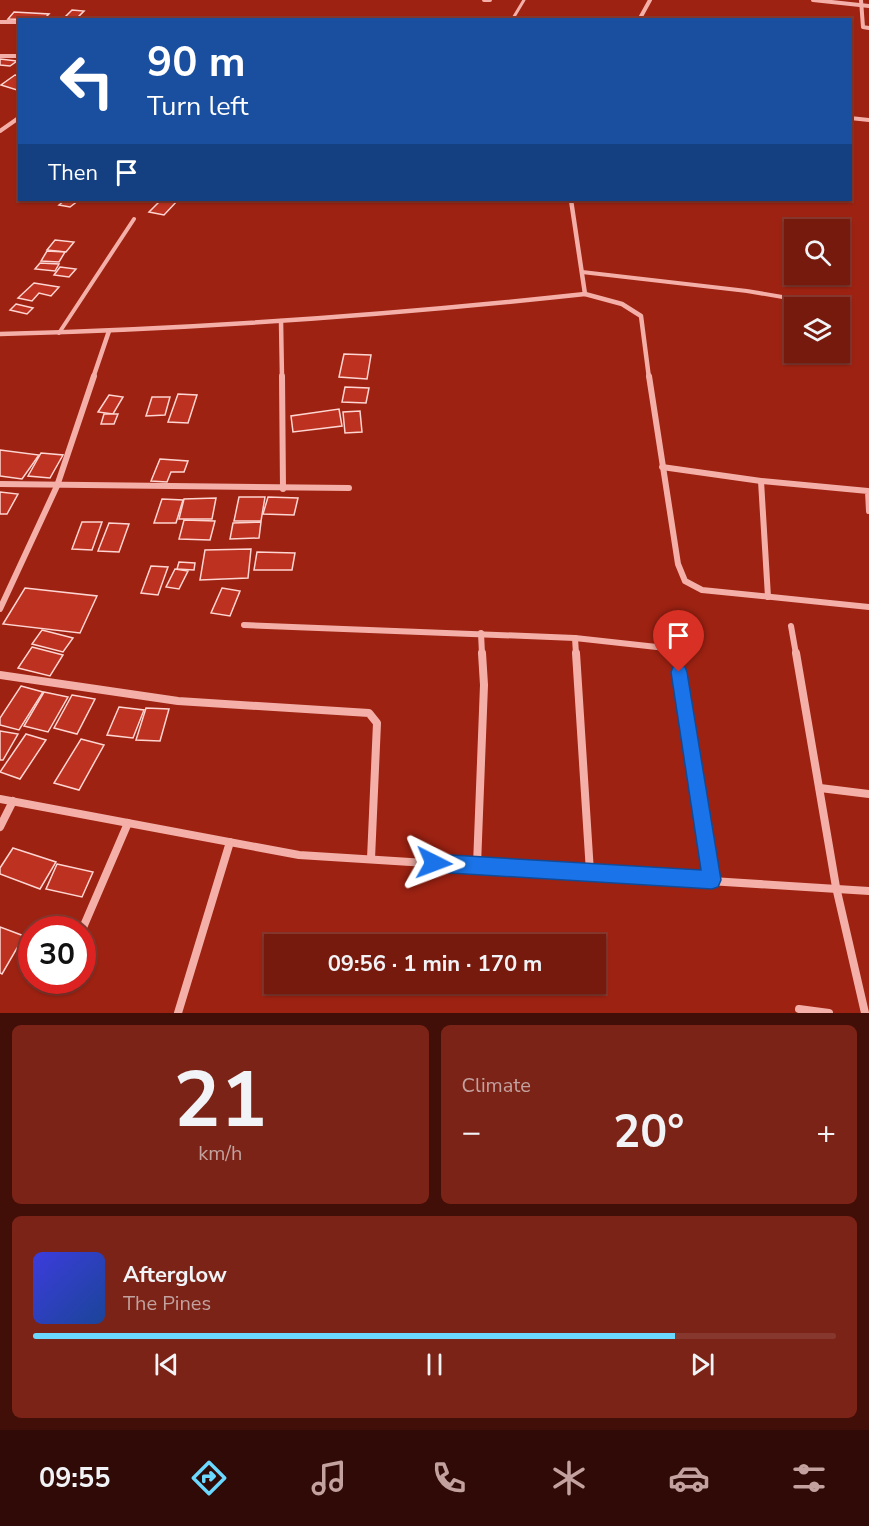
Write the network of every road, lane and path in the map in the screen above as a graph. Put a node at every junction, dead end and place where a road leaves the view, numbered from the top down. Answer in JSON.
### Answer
{"nodes":[{"id":1,"x":484,"y":0,"type":"edge"},
{"id":2,"x":490,"y":0,"type":"edge"},
{"id":3,"x":524,"y":0,"type":"edge"},
{"id":4,"x":650,"y":0,"type":"edge"},
{"id":5,"x":813,"y":0,"type":"edge"},
{"id":6,"x":861,"y":2,"type":"edge"},
{"id":7,"x":869,"y":6,"type":"edge"},
{"id":8,"x":513,"y":18,"type":"edge"},
{"id":9,"x":640,"y":18,"type":"edge"},
{"id":10,"x":0,"y":22,"type":"edge"},
{"id":11,"x":18,"y":22,"type":"edge"},
{"id":12,"x":869,"y":28,"type":"edge"},
{"id":13,"x":0,"y":56,"type":"edge"},
{"id":14,"x":18,"y":56,"type":"edge"},
{"id":15,"x":18,"y":118,"type":"edge"},
{"id":16,"x":852,"y":118,"type":"edge"},
{"id":17,"x":869,"y":120,"type":"edge"},
{"id":18,"x":0,"y":131,"type":"edge"},
{"id":19,"x":571,"y":201,"type":"edge"},
{"id":20,"x":134,"y":219,"type":"dead end"},
{"id":21,"x":582,"y":272,"type":"junction"},
{"id":22,"x":585,"y":294,"type":"junction"},
{"id":23,"x":784,"y":297,"type":"edge"},
{"id":24,"x":281,"y":321,"type":"junction"},
{"id":25,"x":109,"y":331,"type":"junction"},
{"id":26,"x":59,"y":333,"type":"junction"},
{"id":27,"x":0,"y":334,"type":"edge"},
{"id":28,"x":662,"y":467,"type":"junction"},
{"id":29,"x":761,"y":481,"type":"junction"},
{"id":30,"x":0,"y":484,"type":"edge"},
{"id":31,"x":57,"y":486,"type":"junction"},
{"id":32,"x":349,"y":488,"type":"dead end"},
{"id":33,"x":283,"y":489,"type":"junction"},
{"id":34,"x":869,"y":511,"type":"edge"},
{"id":35,"x":768,"y":597,"type":"junction"},
{"id":36,"x":869,"y":607,"type":"edge"},
{"id":37,"x":0,"y":609,"type":"edge"},
{"id":38,"x":244,"y":625,"type":"dead end"},
{"id":39,"x":791,"y":626,"type":"dead end"},
{"id":40,"x":481,"y":633,"type":"junction"},
{"id":41,"x":575,"y":638,"type":"junction"},
{"id":42,"x":0,"y":675,"type":"edge"},
{"id":43,"x":820,"y":788,"type":"junction"},
{"id":44,"x":869,"y":794,"type":"edge"},
{"id":45,"x":0,"y":799,"type":"edge"},
{"id":46,"x":13,"y":801,"type":"junction"},
{"id":47,"x":128,"y":822,"type":"junction"},
{"id":48,"x":0,"y":827,"type":"edge"},
{"id":49,"x":230,"y":842,"type":"junction"},
{"id":50,"x":371,"y":859,"type":"junction"},
{"id":51,"x":477,"y":865,"type":"junction"},
{"id":52,"x":590,"y":872,"type":"junction"},
{"id":53,"x":712,"y":880,"type":"junction"},
{"id":54,"x":836,"y":888,"type":"junction"},
{"id":55,"x":869,"y":891,"type":"edge"},
{"id":56,"x":88,"y":916,"type":"edge"},
{"id":57,"x":799,"y":1009,"type":"dead end"},
{"id":58,"x":178,"y":1013,"type":"edge"},
{"id":59,"x":830,"y":1013,"type":"edge"},
{"id":60,"x":865,"y":1013,"type":"edge"}],
"edges":[{"from":1,"to":2,"type":"street"},
{"from":3,"to":8,"type":"lane"},
{"from":4,"to":9,"type":"street"},
{"from":5,"to":6,"type":"street"},
{"from":6,"to":7,"type":"street"},
{"from":6,"to":12,"type":"street"},
{"from":10,"to":11,"type":"street"},
{"from":13,"to":14,"type":"street"},
{"from":15,"to":18,"type":"street"},
{"from":16,"to":17,"type":"street"},
{"from":19,"to":21,"type":"street"},
{"from":20,"to":26,"type":"lane"},
{"from":21,"to":22,"type":"street"},
{"from":21,"to":23,"type":"lane"},
{"from":22,"to":24,"type":"street"},
{"from":22,"to":28,"type":"street"},
{"from":24,"to":25,"type":"street"},
{"from":24,"to":33,"type":"street"},
{"from":25,"to":26,"type":"street"},
{"from":25,"to":31,"type":"street"},
{"from":26,"to":27,"type":"street"},
{"from":28,"to":29,"type":"street"},
{"from":28,"to":35,"type":"street"},
{"from":29,"to":34,"type":"street"},
{"from":29,"to":35,"type":"street"},
{"from":30,"to":31,"type":"street"},
{"from":31,"to":33,"type":"street"},
{"from":31,"to":37,"type":"street"},
{"from":32,"to":33,"type":"street"},
{"from":35,"to":36,"type":"street"},
{"from":38,"to":40,"type":"street"},
{"from":39,"to":43,"type":"street"},
{"from":40,"to":41,"type":"street"},
{"from":40,"to":51,"type":"street"},
{"from":41,"to":52,"type":"street"},
{"from":41,"to":53,"type":"street"},
{"from":42,"to":50,"type":"street"},
{"from":43,"to":44,"type":"street"},
{"from":43,"to":54,"type":"street"},
{"from":45,"to":46,"type":"street"},
{"from":46,"to":47,"type":"street"},
{"from":46,"to":48,"type":"street"},
{"from":47,"to":49,"type":"street"},
{"from":47,"to":56,"type":"street"},
{"from":49,"to":50,"type":"street"},
{"from":49,"to":58,"type":"street"},
{"from":50,"to":51,"type":"street"},
{"from":51,"to":52,"type":"street"},
{"from":52,"to":53,"type":"street"},
{"from":53,"to":54,"type":"street"},
{"from":54,"to":55,"type":"street"},
{"from":54,"to":60,"type":"street"},
{"from":57,"to":59,"type":"street"}]}
